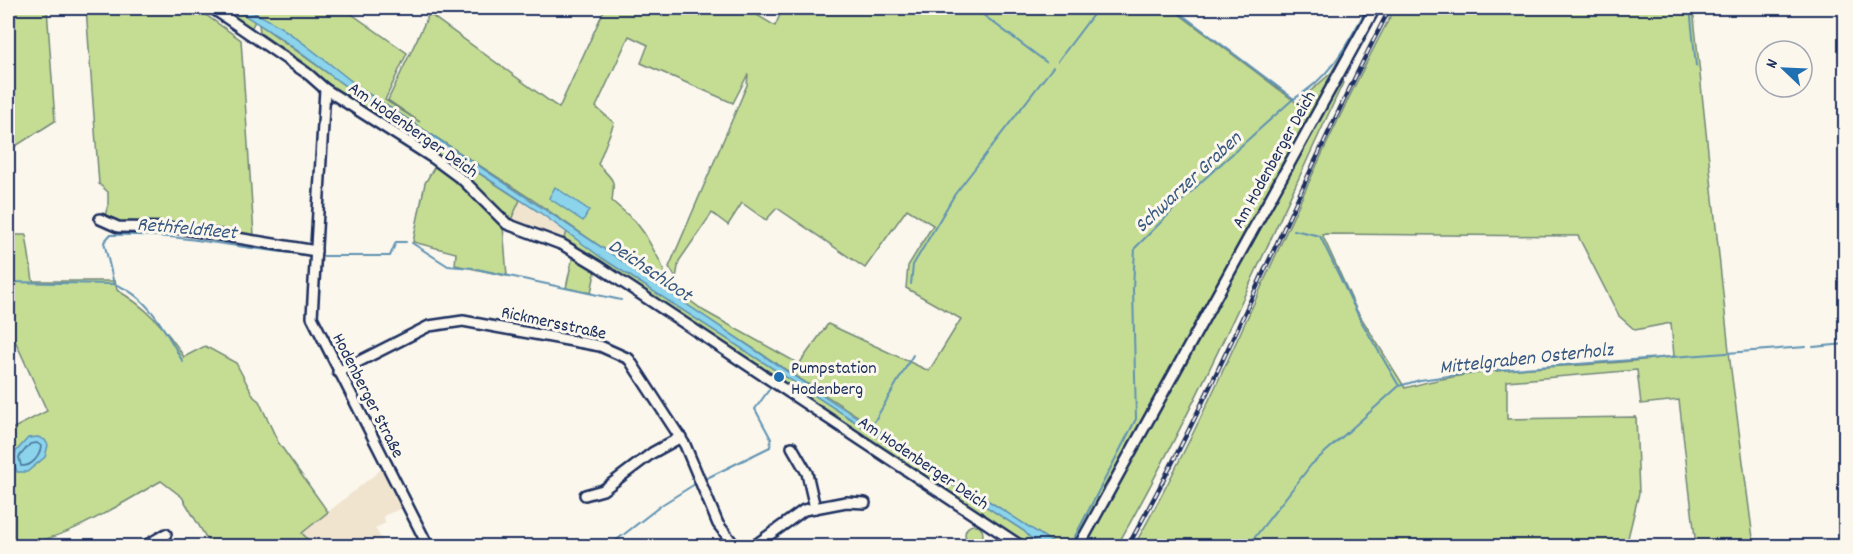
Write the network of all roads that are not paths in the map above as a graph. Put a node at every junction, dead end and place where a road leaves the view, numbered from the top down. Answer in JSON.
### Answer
{"nodes":[{"id":1,"x":212,"y":8,"type":"edge"},
{"id":2,"x":1375,"y":8,"type":"edge"},
{"id":3,"x":325,"y":89,"type":"junction"},
{"id":4,"x":100,"y":219,"type":"dead end"},
{"id":5,"x":316,"y":251,"type":"junction"},
{"id":6,"x":338,"y":372,"type":"junction"},
{"id":7,"x":681,"y":437,"type":"junction"},
{"id":8,"x":792,"y":447,"type":"dead end"},
{"id":9,"x":585,"y":495,"type":"dead end"},
{"id":10,"x":865,"y":503,"type":"dead end"},
{"id":11,"x":815,"y":508,"type":"junction"},
{"id":12,"x":166,"y":534,"type":"dead end"},
{"id":13,"x":145,"y":546,"type":"edge"},
{"id":14,"x":428,"y":546,"type":"edge"},
{"id":15,"x":735,"y":546,"type":"edge"},
{"id":16,"x":754,"y":546,"type":"edge"},
{"id":17,"x":1021,"y":546,"type":"edge"},
{"id":18,"x":1079,"y":546,"type":"edge"}],
"edges":[{"from":1,"to":3,"type":"street","name":"Am Hodenberger Deich"},
{"from":2,"to":18,"type":"street","name":"Am Hodenberger Deich"},
{"from":3,"to":5,"type":"street","name":"Hodenberger Straße"},
{"from":3,"to":17,"type":"street","name":"Am Hodenberger Deich"},
{"from":4,"to":5,"type":"street"},
{"from":5,"to":6,"type":"street","name":"Hodenberger Straße"},
{"from":6,"to":7,"type":"street","name":"Rickmersstraße"},
{"from":6,"to":14,"type":"street","name":"Hodenberger Straße"},
{"from":7,"to":9,"type":"street"},
{"from":7,"to":15,"type":"street","name":"Rickmersstraße"},
{"from":8,"to":11,"type":"street"},
{"from":10,"to":11,"type":"street"},
{"from":11,"to":16,"type":"street"},
{"from":12,"to":13,"type":"street"}]}
